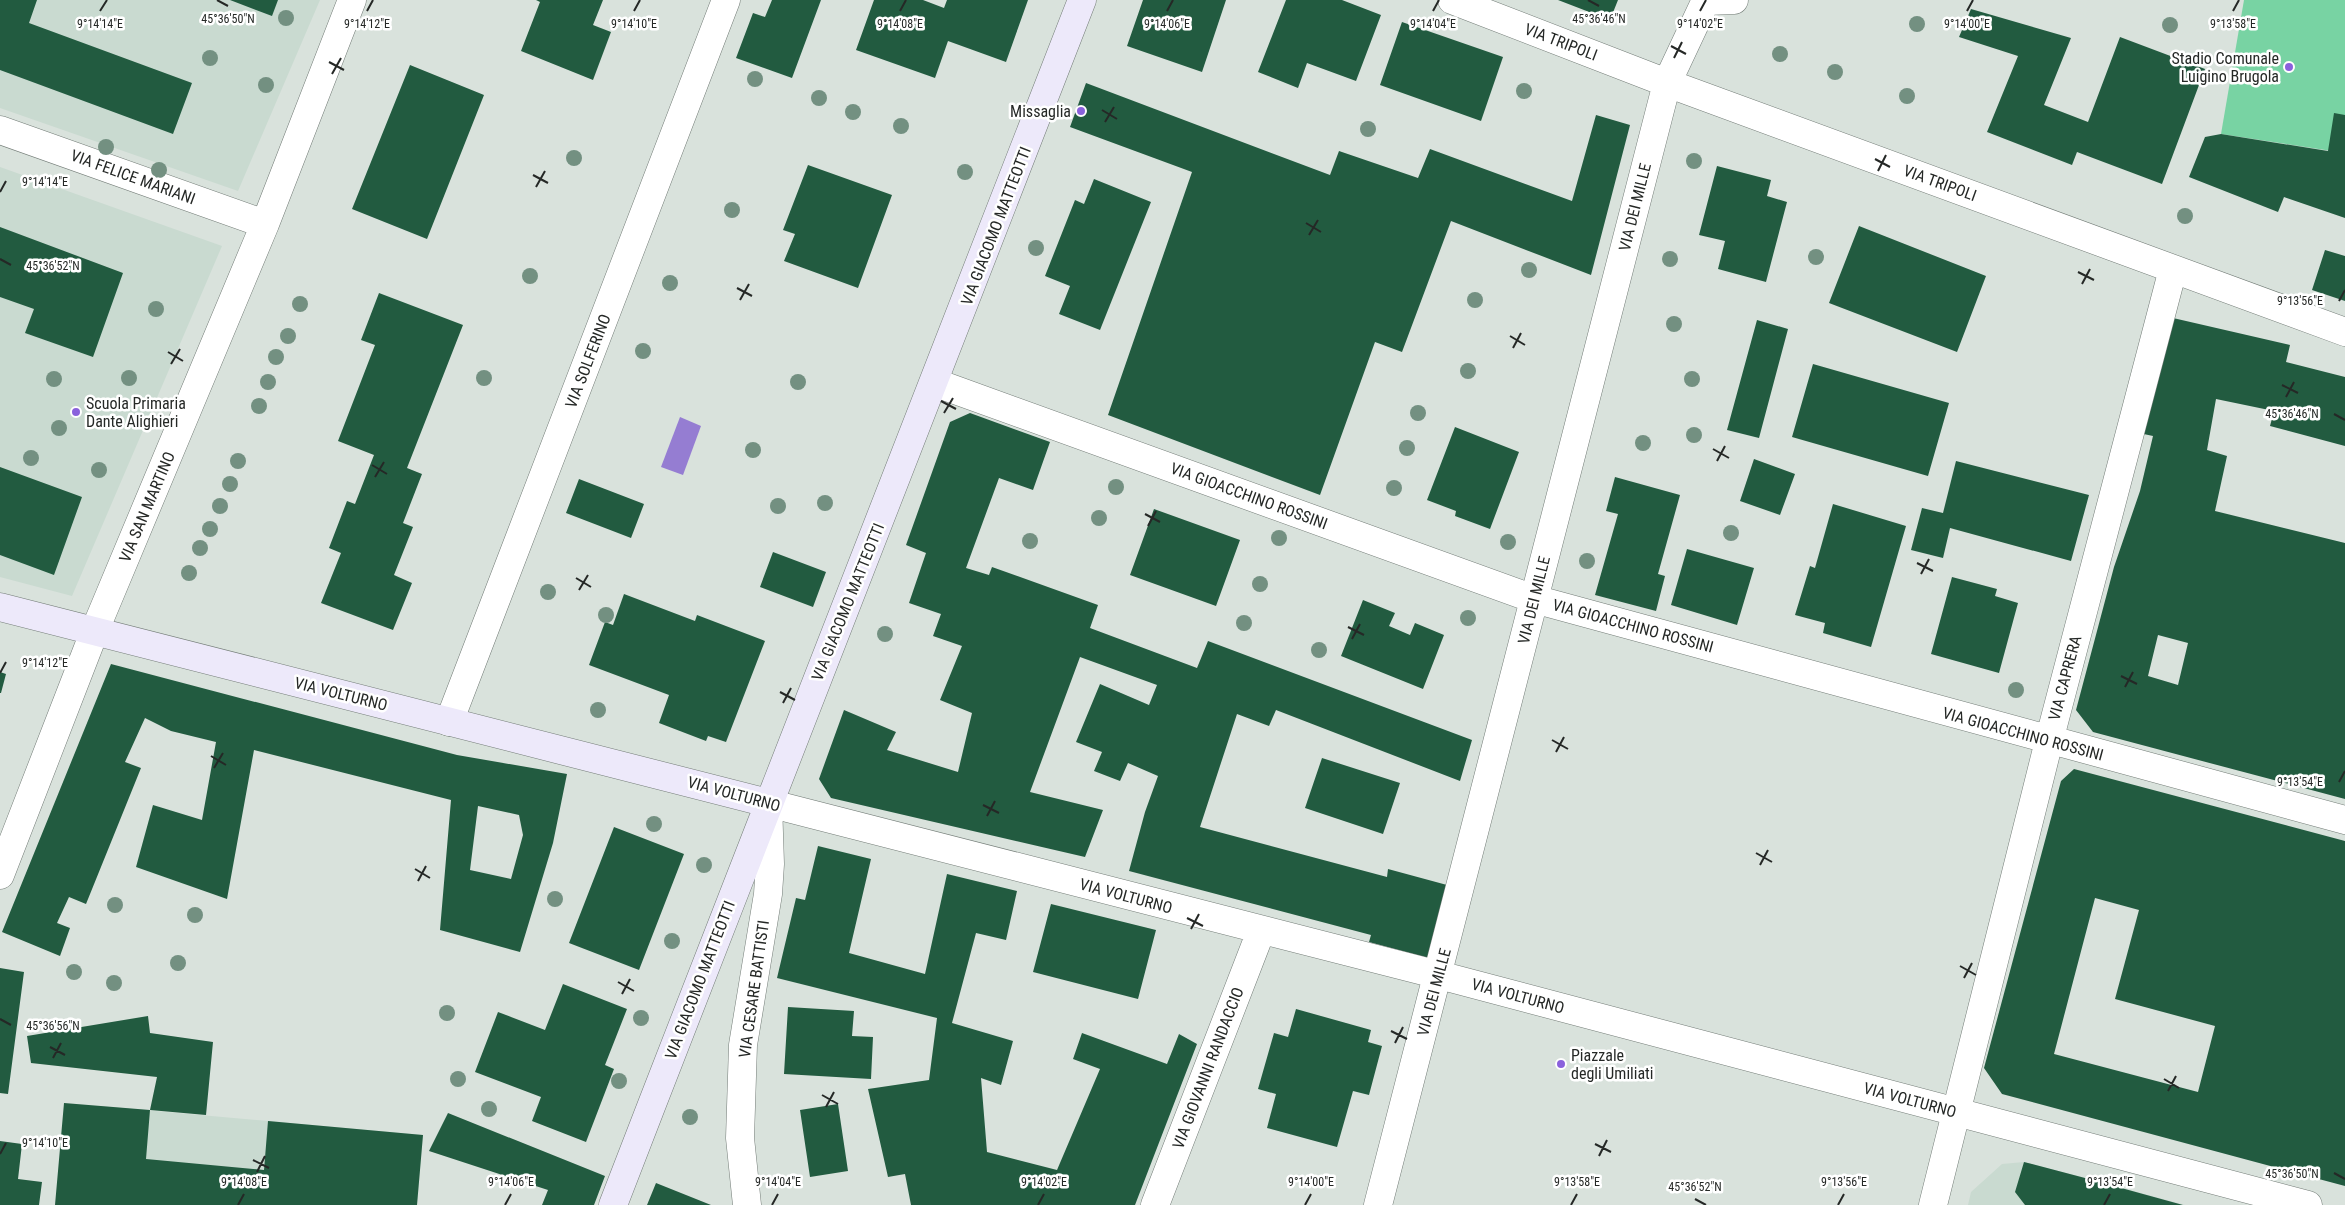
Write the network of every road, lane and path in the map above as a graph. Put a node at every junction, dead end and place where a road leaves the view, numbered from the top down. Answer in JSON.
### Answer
{"nodes":[{"id":1,"x":352,"y":0,"type":"edge"},
{"id":2,"x":726,"y":0,"type":"edge"},
{"id":3,"x":1082,"y":0,"type":"edge"},
{"id":4,"x":1452,"y":0,"type":"edge"},
{"id":5,"x":1706,"y":0,"type":"edge"},
{"id":6,"x":1734,"y":0,"type":"edge"},
{"id":7,"x":1667,"y":82,"type":"junction"},
{"id":8,"x":0,"y":130,"type":"edge"},
{"id":9,"x":265,"y":224,"type":"junction"},
{"id":10,"x":2173,"y":269,"type":"junction"},
{"id":11,"x":2345,"y":332,"type":"edge"},
{"id":12,"x":936,"y":383,"type":"junction"},
{"id":13,"x":1534,"y":599,"type":"junction"},
{"id":14,"x":0,"y":607,"type":"edge"},
{"id":15,"x":95,"y":630,"type":"junction"},
{"id":16,"x":450,"y":722,"type":"junction"},
{"id":17,"x":2049,"y":741,"type":"junction"},
{"id":18,"x":768,"y":803,"type":"junction"},
{"id":19,"x":2345,"y":820,"type":"edge"},
{"id":20,"x":0,"y":875,"type":"edge"},
{"id":21,"x":1261,"y":931,"type":"junction"},
{"id":22,"x":1439,"y":975,"type":"junction"},
{"id":23,"x":1957,"y":1113,"type":"junction"},
{"id":24,"x":613,"y":1205,"type":"edge"},
{"id":25,"x":748,"y":1205,"type":"edge"},
{"id":26,"x":1155,"y":1205,"type":"edge"},
{"id":27,"x":1378,"y":1205,"type":"edge"},
{"id":28,"x":1933,"y":1205,"type":"edge"},
{"id":29,"x":2308,"y":1205,"type":"edge"}],
"edges":[{"from":1,"to":9,"type":"street","name":"VIA SAN MARTINO"},
{"from":2,"to":16,"type":"street","name":"VIA SOLFERINO"},
{"from":3,"to":12,"type":"street","name":"VIA GIACOMO MATTEOTTI"},
{"from":4,"to":7,"type":"street","name":"VIA TRIPOLI"},
{"from":5,"to":6,"type":"street"},
{"from":5,"to":7,"type":"street","name":"VIA DEI MILLE"},
{"from":7,"to":10,"type":"street","name":"VIA TRIPOLI"},
{"from":7,"to":13,"type":"street","name":"VIA DEI MILLE"},
{"from":8,"to":9,"type":"street","name":"VIA FELICE MARIANI"},
{"from":9,"to":15,"type":"street","name":"VIA SAN MARTINO"},
{"from":10,"to":11,"type":"street","name":"VIA TRIPOLI"},
{"from":10,"to":17,"type":"street","name":"VIA CAPRERA"},
{"from":12,"to":13,"type":"street","name":"VIA GIOACCHINO ROSSINI"},
{"from":12,"to":18,"type":"street","name":"VIA GIACOMO MATTEOTTI"},
{"from":13,"to":17,"type":"street","name":"VIA GIOACCHINO ROSSINI"},
{"from":13,"to":22,"type":"street","name":"VIA DEI MILLE"},
{"from":14,"to":15,"type":"street","name":"VIA VOLTURNO"},
{"from":15,"to":16,"type":"street","name":"VIA VOLTURNO"},
{"from":15,"to":20,"type":"street","name":"VIA SAN MARTINO"},
{"from":16,"to":18,"type":"street","name":"VIA VOLTURNO"},
{"from":17,"to":19,"type":"street","name":"VIA GIOACCHINO ROSSINI"},
{"from":17,"to":23,"type":"street","name":"VIA CAPRERA"},
{"from":18,"to":21,"type":"street","name":"VIA VOLTURNO"},
{"from":18,"to":24,"type":"street","name":"VIA GIACOMO MATTEOTTI"},
{"from":18,"to":25,"type":"street","name":"VIA CESARE BATTISTI"},
{"from":21,"to":22,"type":"street","name":"VIA VOLTURNO"},
{"from":21,"to":26,"type":"street","name":"VIA GIOVANNI RANDACCIO"},
{"from":22,"to":23,"type":"street","name":"VIA VOLTURNO"},
{"from":22,"to":27,"type":"street","name":"VIA DEI MILLE"},
{"from":23,"to":28,"type":"street","name":"VIA CAPRERA"},
{"from":23,"to":29,"type":"street","name":"VIA VOLTURNO"}]}
